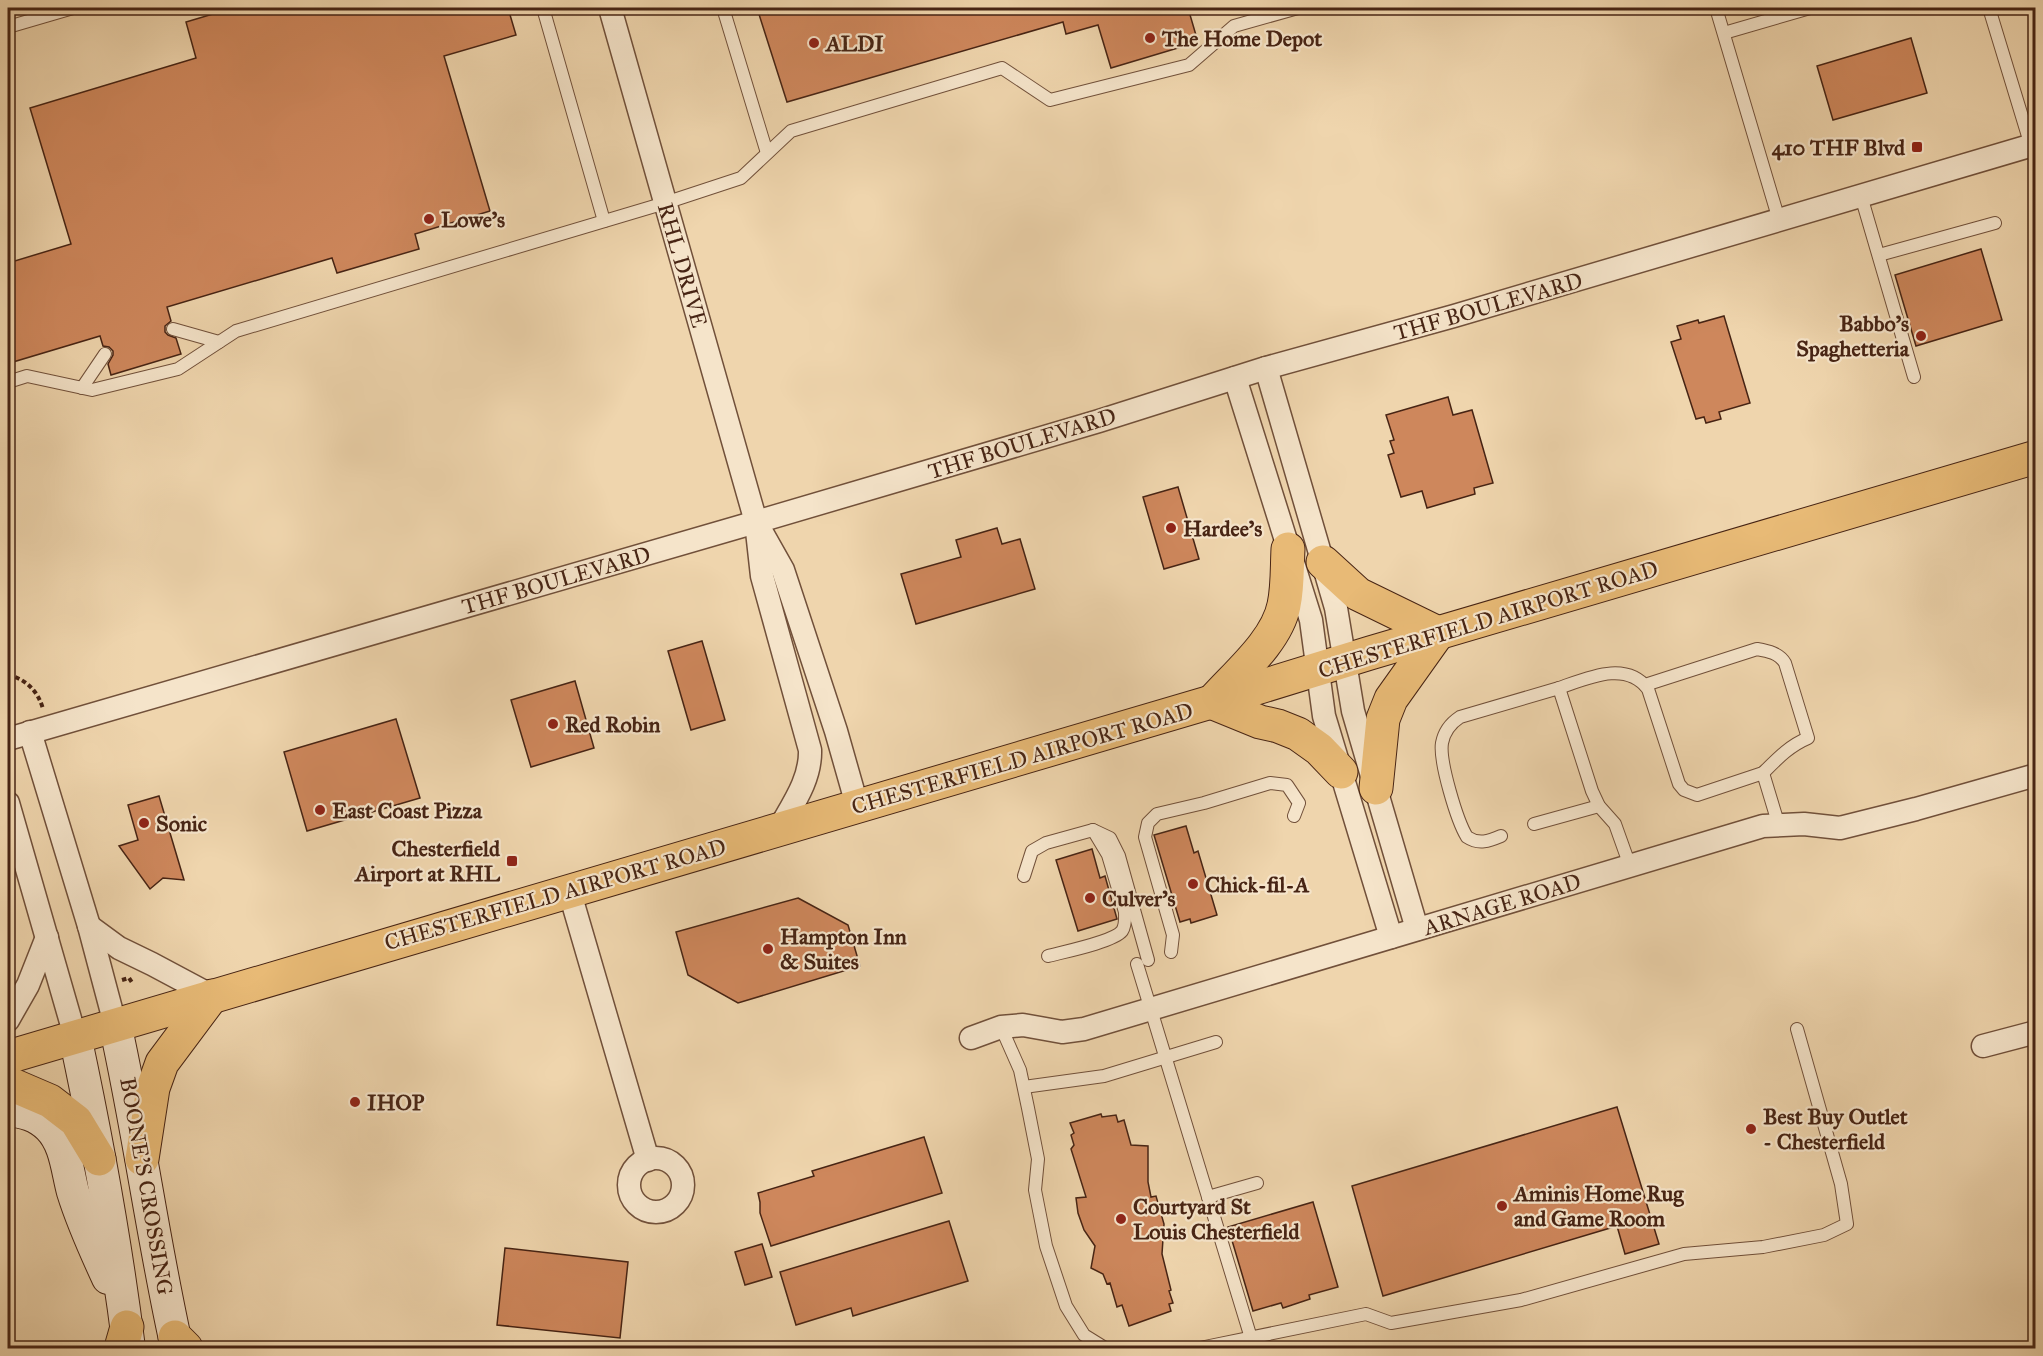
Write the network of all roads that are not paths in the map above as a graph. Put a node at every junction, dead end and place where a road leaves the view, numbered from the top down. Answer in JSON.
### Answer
{"nodes":[{"id":1,"x":73,"y":8,"type":"edge"},
{"id":2,"x":543,"y":8,"type":"edge"},
{"id":3,"x":610,"y":8,"type":"edge"},
{"id":4,"x":723,"y":8,"type":"edge"},
{"id":5,"x":1298,"y":8,"type":"edge"},
{"id":6,"x":1716,"y":8,"type":"edge"},
{"id":7,"x":1810,"y":8,"type":"edge"},
{"id":8,"x":1989,"y":8,"type":"edge"},
{"id":9,"x":8,"y":27,"type":"edge"},
{"id":10,"x":1724,"y":33,"type":"junction"},
{"id":11,"x":2033,"y":145,"type":"edge"},
{"id":12,"x":767,"y":153,"type":"junction"},
{"id":13,"x":1861,"y":196,"type":"junction"},
{"id":14,"x":665,"y":203,"type":"junction"},
{"id":15,"x":1779,"y":220,"type":"junction"},
{"id":16,"x":604,"y":221,"type":"junction"},
{"id":17,"x":1995,"y":223,"type":"dead end"},
{"id":18,"x":1879,"y":255,"type":"junction"},
{"id":19,"x":173,"y":329,"type":"dead end"},
{"id":20,"x":219,"y":342,"type":"junction"},
{"id":21,"x":105,"y":354,"type":"dead end"},
{"id":22,"x":1266,"y":369,"type":"junction"},
{"id":23,"x":1914,"y":377,"type":"dead end"},
{"id":24,"x":1234,"y":378,"type":"junction"},
{"id":25,"x":8,"y":382,"type":"edge"},
{"id":26,"x":82,"y":388,"type":"junction"},
{"id":27,"x":2036,"y":457,"type":"edge"},
{"id":28,"x":756,"y":522,"type":"junction"},
{"id":29,"x":1288,"y":549,"type":"junction"},
{"id":30,"x":1323,"y":562,"type":"junction"},
{"id":31,"x":1438,"y":633,"type":"junction"},
{"id":32,"x":1331,"y":665,"type":"junction"},
{"id":33,"x":1645,"y":685,"type":"junction"},
{"id":34,"x":1559,"y":688,"type":"junction"},
{"id":35,"x":1211,"y":702,"type":"junction"},
{"id":36,"x":39,"y":729,"type":"junction"},
{"id":37,"x":8,"y":739,"type":"edge"},
{"id":38,"x":1341,"y":772,"type":"junction"},
{"id":39,"x":1763,"y":773,"type":"junction"},
{"id":40,"x":2036,"y":775,"type":"edge"},
{"id":41,"x":1376,"y":788,"type":"junction"},
{"id":42,"x":8,"y":803,"type":"edge"},
{"id":43,"x":857,"y":806,"type":"junction"},
{"id":44,"x":1599,"y":806,"type":"junction"},
{"id":45,"x":1294,"y":816,"type":"dead end"},
{"id":46,"x":1534,"y":824,"type":"dead end"},
{"id":47,"x":1776,"y":825,"type":"junction"},
{"id":48,"x":779,"y":828,"type":"junction"},
{"id":49,"x":1093,"y":830,"type":"junction"},
{"id":50,"x":1502,"y":836,"type":"dead end"},
{"id":51,"x":1630,"y":866,"type":"junction"},
{"id":52,"x":1024,"y":876,"type":"dead end"},
{"id":53,"x":569,"y":890,"type":"junction"},
{"id":54,"x":89,"y":926,"type":"junction"},
{"id":55,"x":1418,"y":929,"type":"junction"},
{"id":56,"x":47,"y":937,"type":"junction"},
{"id":57,"x":1391,"y":937,"type":"junction"},
{"id":58,"x":1171,"y":952,"type":"dead end"},
{"id":59,"x":1048,"y":956,"type":"dead end"},
{"id":60,"x":212,"y":996,"type":"junction"},
{"id":61,"x":1152,"y":1009,"type":"junction"},
{"id":62,"x":8,"y":1020,"type":"edge"},
{"id":63,"x":115,"y":1024,"type":"junction"},
{"id":64,"x":1001,"y":1027,"type":"junction"},
{"id":65,"x":1797,"y":1029,"type":"dead end"},
{"id":66,"x":2036,"y":1032,"type":"edge"},
{"id":67,"x":75,"y":1036,"type":"junction"},
{"id":68,"x":971,"y":1038,"type":"dead end"},
{"id":69,"x":1216,"y":1042,"type":"dead end"},
{"id":70,"x":1983,"y":1046,"type":"dead end"},
{"id":71,"x":8,"y":1057,"type":"edge"},
{"id":72,"x":1166,"y":1058,"type":"junction"},
{"id":73,"x":8,"y":1083,"type":"edge"},
{"id":74,"x":1024,"y":1087,"type":"junction"},
{"id":75,"x":8,"y":1110,"type":"edge"},
{"id":76,"x":99,"y":1158,"type":"junction"},
{"id":77,"x":142,"y":1159,"type":"junction"},
{"id":78,"x":648,"y":1160,"type":"dead end"},
{"id":79,"x":1257,"y":1183,"type":"dead end"},
{"id":80,"x":1209,"y":1197,"type":"junction"},
{"id":81,"x":125,"y":1334,"type":"edge"},
{"id":82,"x":1251,"y":1338,"type":"junction"},
{"id":83,"x":180,"y":1345,"type":"edge"},
{"id":84,"x":1105,"y":1348,"type":"edge"},
{"id":85,"x":1200,"y":1348,"type":"edge"}],
"edges":[{"from":1,"to":9,"type":"lane"},
{"from":2,"to":16,"type":"lane"},
{"from":3,"to":14,"type":"street","name":"RHL DRIVE"},
{"from":4,"to":12,"type":"lane"},
{"from":5,"to":12,"type":"lane"},
{"from":6,"to":10,"type":"lane"},
{"from":7,"to":10,"type":"lane"},
{"from":8,"to":11,"type":"lane"},
{"from":10,"to":15,"type":"lane"},
{"from":11,"to":13,"type":"street","name":"THF BOULEVARD"},
{"from":12,"to":14,"type":"lane"},
{"from":13,"to":15,"type":"street","name":"THF BOULEVARD"},
{"from":13,"to":18,"type":"lane"},
{"from":14,"to":16,"type":"lane"},
{"from":14,"to":28,"type":"street","name":"RHL DRIVE"},
{"from":15,"to":22,"type":"street","name":"THF BOULEVARD"},
{"from":16,"to":20,"type":"lane"},
{"from":17,"to":18,"type":"lane"},
{"from":18,"to":23,"type":"lane"},
{"from":19,"to":20,"type":"lane"},
{"from":20,"to":26,"type":"lane"},
{"from":21,"to":26,"type":"lane"},
{"from":22,"to":24,"type":"street","name":"THF BOULEVARD"},
{"from":22,"to":30,"type":"street"},
{"from":24,"to":28,"type":"street","name":"THF BOULEVARD"},
{"from":24,"to":29,"type":"street"},
{"from":25,"to":26,"type":"lane"},
{"from":27,"to":31,"type":"main road","name":"CHESTERFIELD AIRPORT ROAD"},
{"from":28,"to":36,"type":"street","name":"THF BOULEVARD"},
{"from":28,"to":43,"type":"street","name":"RHL DRIVE"},
{"from":28,"to":48,"type":"street","name":"RHL DRIVE"},
{"from":29,"to":32,"type":"street"},
{"from":29,"to":35,"type":"main road"},
{"from":30,"to":31,"type":"main road"},
{"from":30,"to":32,"type":"street"},
{"from":31,"to":32,"type":"main road","name":"CHESTERFIELD AIRPORT ROAD"},
{"from":31,"to":41,"type":"main road"},
{"from":32,"to":35,"type":"main road","name":"CHESTERFIELD AIRPORT ROAD"},
{"from":32,"to":38,"type":"street"},
{"from":32,"to":41,"type":"street"},
{"from":33,"to":34,"type":"lane"},
{"from":33,"to":39,"type":"lane"},
{"from":33,"to":39,"type":"lane"},
{"from":34,"to":44,"type":"lane"},
{"from":34,"to":50,"type":"lane"},
{"from":35,"to":38,"type":"main road"},
{"from":35,"to":43,"type":"main road","name":"CHESTERFIELD AIRPORT ROAD"},
{"from":36,"to":37,"type":"street","name":"THF BOULEVARD"},
{"from":36,"to":54,"type":"street"},
{"from":38,"to":57,"type":"street"},
{"from":39,"to":47,"type":"lane"},
{"from":40,"to":47,"type":"street","name":"ARNAGE ROAD"},
{"from":41,"to":55,"type":"street"},
{"from":42,"to":56,"type":"street"},
{"from":43,"to":48,"type":"main road","name":"CHESTERFIELD AIRPORT ROAD"},
{"from":44,"to":46,"type":"lane"},
{"from":44,"to":51,"type":"lane"},
{"from":45,"to":58,"type":"lane"},
{"from":47,"to":51,"type":"street","name":"ARNAGE ROAD"},
{"from":48,"to":53,"type":"main road","name":"CHESTERFIELD AIRPORT ROAD"},
{"from":49,"to":52,"type":"lane"},
{"from":49,"to":59,"type":"lane"},
{"from":49,"to":61,"type":"lane"},
{"from":51,"to":55,"type":"street","name":"ARNAGE ROAD"},
{"from":53,"to":60,"type":"main road","name":"CHESTERFIELD AIRPORT ROAD"},
{"from":53,"to":78,"type":"street"},
{"from":54,"to":60,"type":"street"},
{"from":54,"to":63,"type":"street"},
{"from":55,"to":57,"type":"street","name":"ARNAGE ROAD"},
{"from":56,"to":62,"type":"street"},
{"from":56,"to":67,"type":"street"},
{"from":57,"to":61,"type":"street","name":"ARNAGE ROAD"},
{"from":60,"to":63,"type":"main road","name":"CHESTERFIELD AIRPORT ROAD"},
{"from":60,"to":77,"type":"main road"},
{"from":61,"to":64,"type":"street","name":"ARNAGE ROAD"},
{"from":61,"to":72,"type":"lane"},
{"from":63,"to":67,"type":"main road","name":"CHESTERFIELD AIRPORT ROAD"},
{"from":63,"to":77,"type":"street","name":"BOONE'S CROSSING"},
{"from":64,"to":68,"type":"street","name":"ARNAGE ROAD"},
{"from":64,"to":74,"type":"lane"},
{"from":65,"to":82,"type":"lane"},
{"from":66,"to":70,"type":"street"},
{"from":67,"to":71,"type":"main road","name":"CHESTERFIELD AIRPORT ROAD"},
{"from":67,"to":76,"type":"street","name":"BOONE'S CROSSING"},
{"from":69,"to":72,"type":"lane"},
{"from":72,"to":74,"type":"lane"},
{"from":72,"to":80,"type":"lane"},
{"from":73,"to":76,"type":"main road"},
{"from":74,"to":84,"type":"lane"},
{"from":75,"to":81,"type":"street"},
{"from":76,"to":81,"type":"street","name":"BOONE'S CROSSING"},
{"from":77,"to":83,"type":"street","name":"BOONE'S CROSSING"},
{"from":79,"to":80,"type":"lane"},
{"from":80,"to":82,"type":"lane"},
{"from":82,"to":85,"type":"lane"}]}
